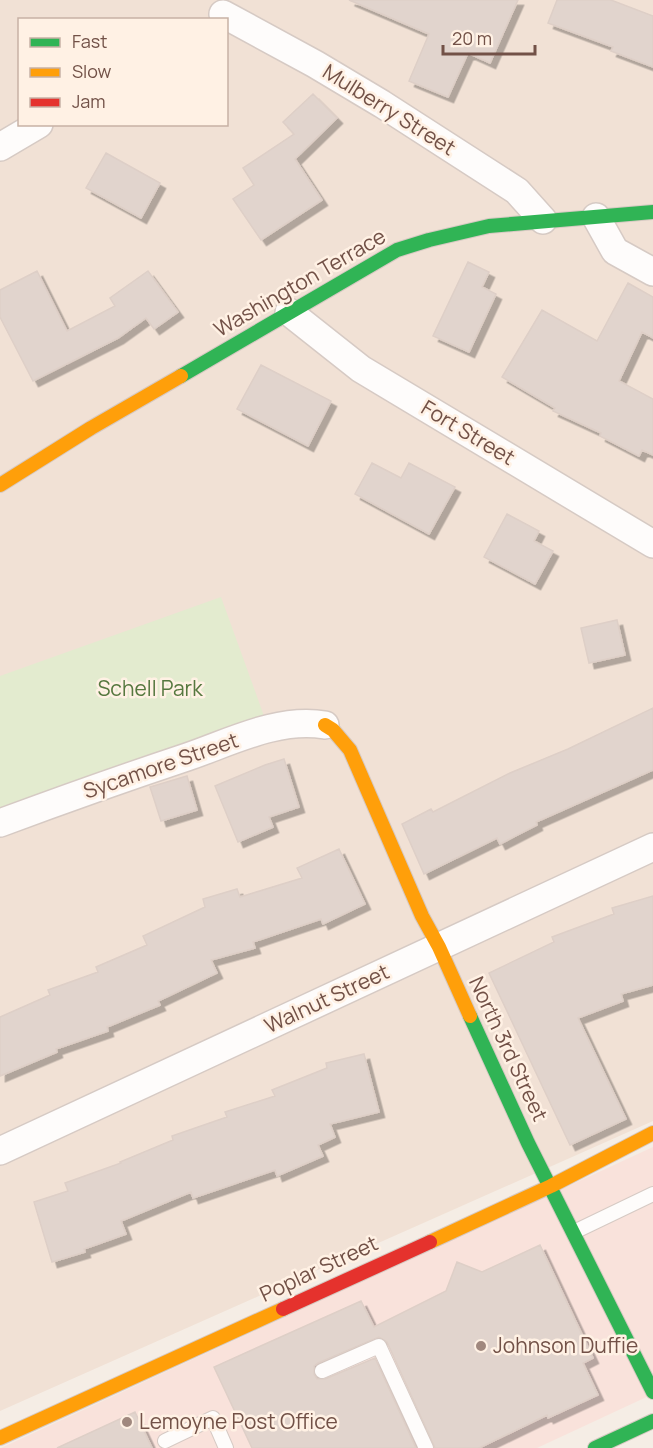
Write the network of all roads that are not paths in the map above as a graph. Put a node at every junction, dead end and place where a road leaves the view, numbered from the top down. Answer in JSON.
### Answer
{"nodes":[{"id":1,"x":223,"y":14,"type":"dead end"},
{"id":2,"x":36,"y":126,"type":"edge"},
{"id":3,"x":0,"y":147,"type":"edge"},
{"id":4,"x":653,"y":212,"type":"edge"},
{"id":5,"x":596,"y":217,"type":"junction"},
{"id":6,"x":543,"y":220,"type":"junction"},
{"id":7,"x":653,"y":273,"type":"edge"},
{"id":8,"x":289,"y":312,"type":"junction"},
{"id":9,"x":0,"y":484,"type":"edge"},
{"id":10,"x":653,"y":544,"type":"edge"},
{"id":11,"x":325,"y":725,"type":"joint"},
{"id":12,"x":0,"y":823,"type":"edge"},
{"id":13,"x":653,"y":847,"type":"edge"},
{"id":14,"x":438,"y":947,"type":"junction"},
{"id":15,"x":653,"y":1133,"type":"edge"},
{"id":16,"x":0,"y":1151,"type":"edge"},
{"id":17,"x":551,"y":1186,"type":"junction"},
{"id":18,"x":653,"y":1194,"type":"edge"},
{"id":19,"x":574,"y":1232,"type":"junction"},
{"id":20,"x":322,"y":1371,"type":"dead end"},
{"id":21,"x":653,"y":1392,"type":"edge"},
{"id":22,"x":653,"y":1421,"type":"edge"},
{"id":23,"x":0,"y":1438,"type":"edge"},
{"id":24,"x":165,"y":1441,"type":"dead end"},
{"id":25,"x":226,"y":1448,"type":"edge"},
{"id":26,"x":426,"y":1448,"type":"edge"},
{"id":27,"x":595,"y":1448,"type":"edge"}],
"edges":[{"from":1,"to":6,"type":"street","name":"Mulberry Street"},
{"from":2,"to":3,"type":"street"},
{"from":4,"to":5,"type":"street","name":"Washington Terrace"},
{"from":5,"to":6,"type":"street","name":"Washington Terrace"},
{"from":5,"to":7,"type":"street"},
{"from":6,"to":8,"type":"street","name":"Washington Terrace"},
{"from":8,"to":9,"type":"street","name":"Washington Terrace"},
{"from":8,"to":10,"type":"street","name":"Fort Street"},
{"from":11,"to":12,"type":"street","name":"Sycamore Street"},
{"from":11,"to":14,"type":"street","name":"North 3rd Street"},
{"from":13,"to":14,"type":"street","name":"Walnut Street"},
{"from":14,"to":16,"type":"street","name":"Walnut Street"},
{"from":14,"to":17,"type":"street","name":"North 3rd Street"},
{"from":15,"to":17,"type":"street","name":"Poplar Street"},
{"from":17,"to":19,"type":"street","name":"North 3rd Street"},
{"from":17,"to":23,"type":"street","name":"Poplar Street"},
{"from":18,"to":19,"type":"lane"},
{"from":19,"to":21,"type":"street","name":"North 3rd Street"},
{"from":20,"to":26,"type":"lane"},
{"from":22,"to":27,"type":"street"},
{"from":24,"to":25,"type":"lane"}]}
